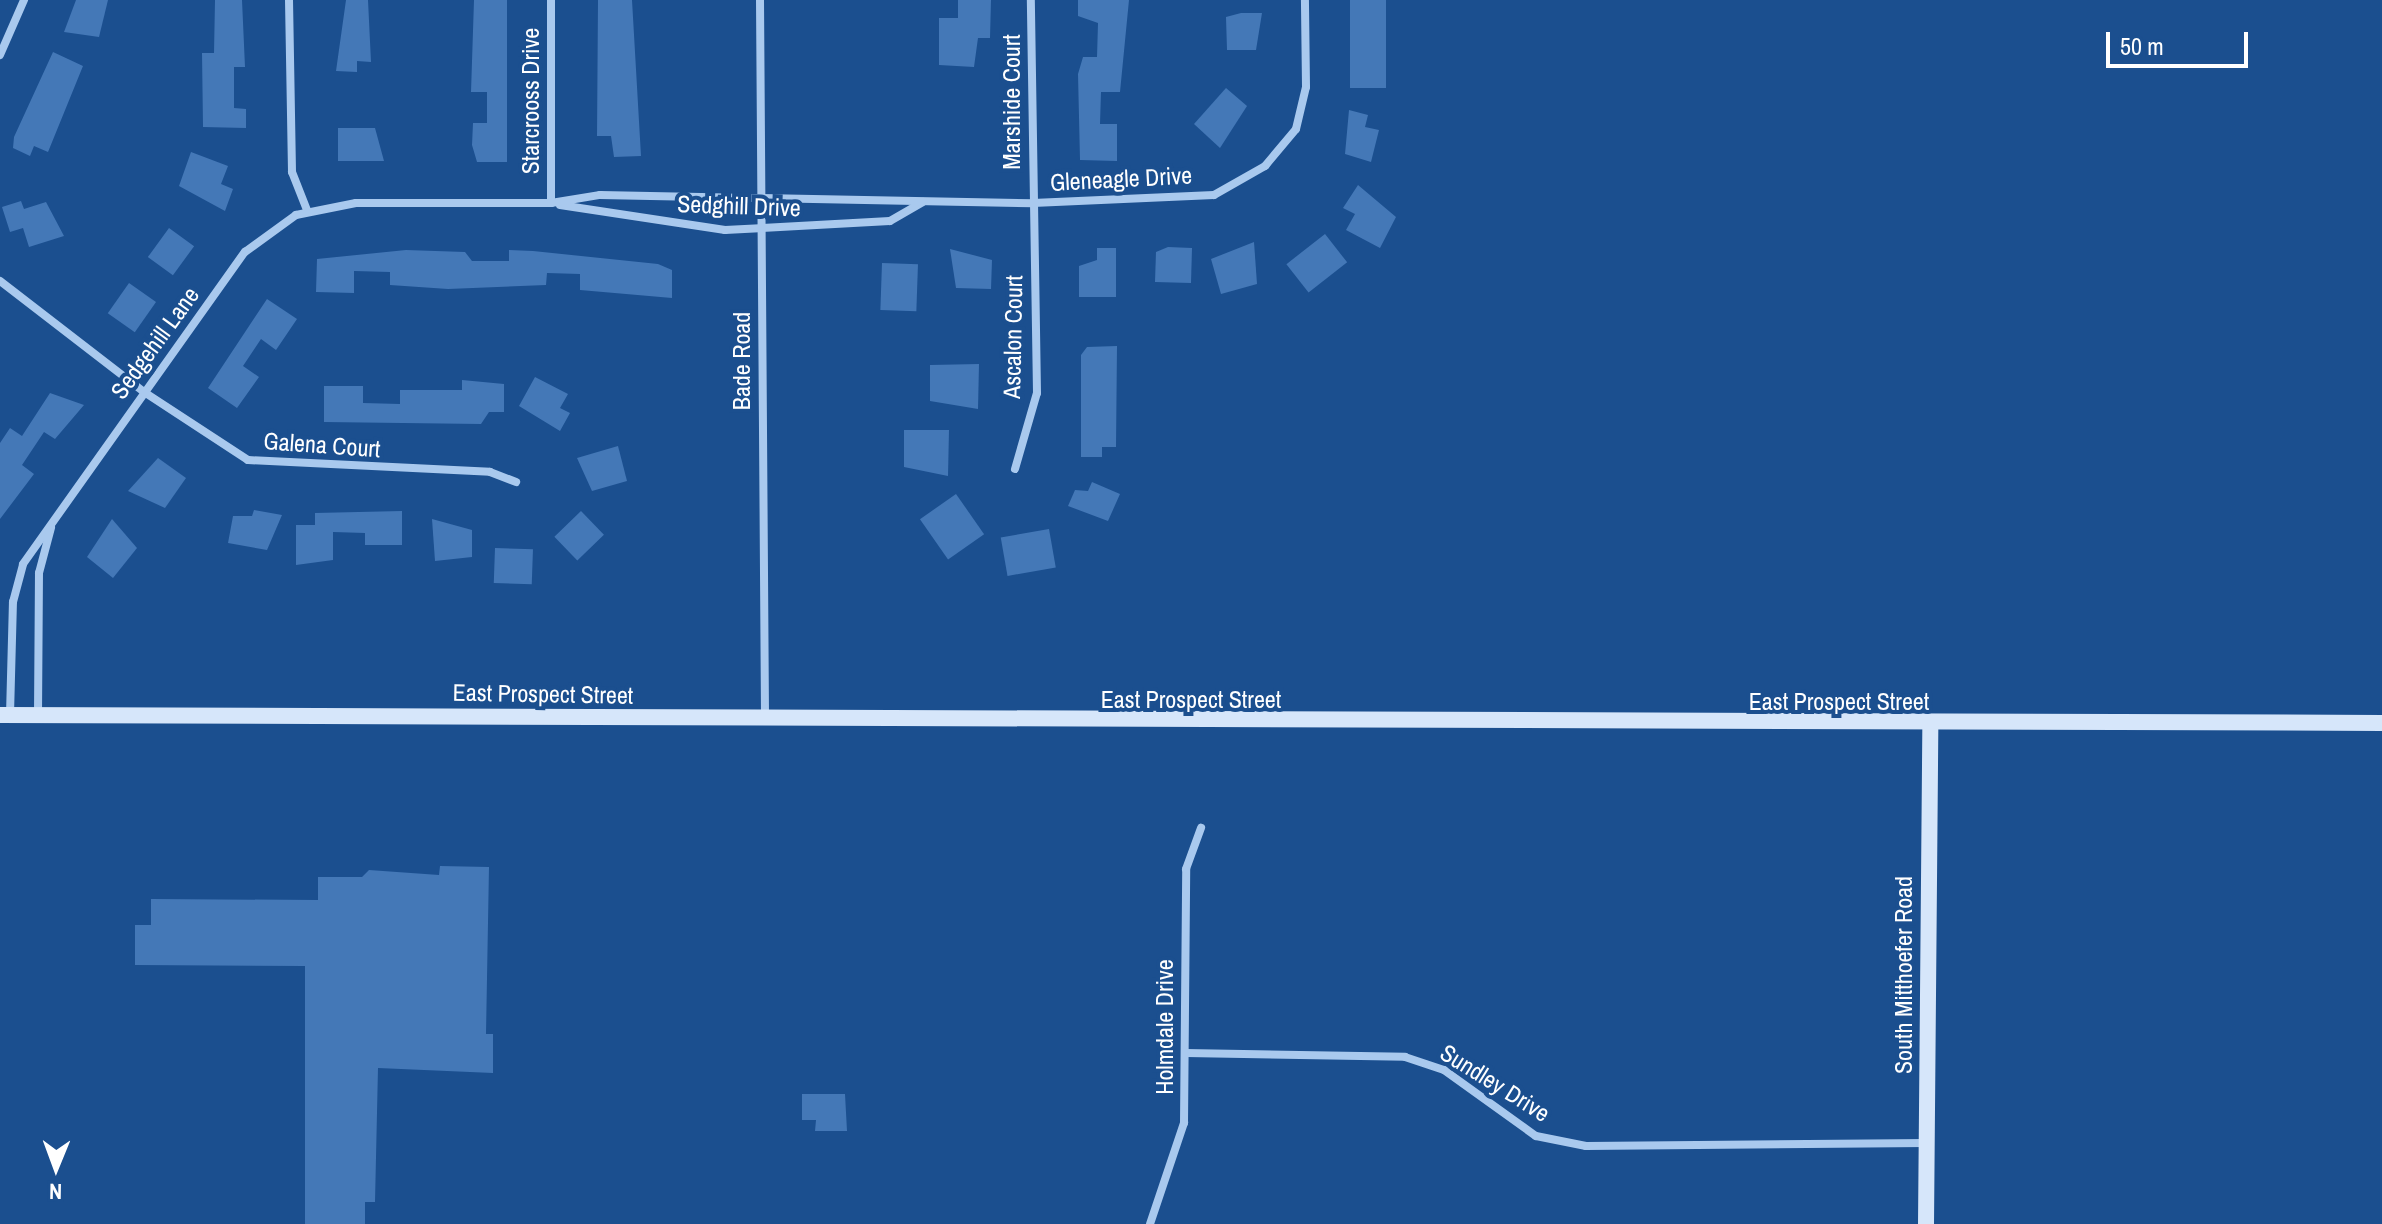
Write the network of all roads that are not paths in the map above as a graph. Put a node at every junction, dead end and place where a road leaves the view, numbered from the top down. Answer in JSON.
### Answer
{"nodes":[{"id":1,"x":24,"y":0,"type":"edge"},
{"id":2,"x":289,"y":0,"type":"edge"},
{"id":3,"x":551,"y":0,"type":"edge"},
{"id":4,"x":760,"y":0,"type":"edge"},
{"id":5,"x":1031,"y":0,"type":"edge"},
{"id":6,"x":1305,"y":0,"type":"edge"},
{"id":7,"x":0,"y":55,"type":"edge"},
{"id":8,"x":761,"y":201,"type":"junction"},
{"id":9,"x":923,"y":202,"type":"junction"},
{"id":10,"x":551,"y":203,"type":"junction"},
{"id":11,"x":1033,"y":203,"type":"junction"},
{"id":12,"x":307,"y":210,"type":"junction"},
{"id":13,"x":761,"y":230,"type":"junction"},
{"id":14,"x":0,"y":281,"type":"edge"},
{"id":15,"x":144,"y":392,"type":"junction"},
{"id":16,"x":1015,"y":469,"type":"dead end"},
{"id":17,"x":516,"y":482,"type":"dead end"},
{"id":18,"x":55,"y":520,"type":"junction"},
{"id":19,"x":5,"y":715,"type":"edge"},
{"id":20,"x":38,"y":715,"type":"junction"},
{"id":21,"x":765,"y":722,"type":"junction"},
{"id":22,"x":2382,"y":723,"type":"edge"},
{"id":23,"x":1930,"y":726,"type":"junction"},
{"id":24,"x":1201,"y":828,"type":"dead end"},
{"id":25,"x":1186,"y":1053,"type":"junction"},
{"id":26,"x":1926,"y":1143,"type":"junction"},
{"id":27,"x":1150,"y":1224,"type":"edge"},
{"id":28,"x":1926,"y":1224,"type":"edge"}],
"edges":[{"from":1,"to":7,"type":"street"},
{"from":2,"to":12,"type":"street"},
{"from":3,"to":10,"type":"street","name":"Starcrooss Drive"},
{"from":4,"to":8,"type":"street","name":"Bade Road"},
{"from":5,"to":11,"type":"street","name":"Marshide Court"},
{"from":6,"to":11,"type":"street","name":"Gleneagle Drive"},
{"from":8,"to":9,"type":"street","name":"Sedghill Drive"},
{"from":8,"to":10,"type":"street","name":"Sedghill Drive"},
{"from":8,"to":13,"type":"street","name":"Bade Road"},
{"from":9,"to":11,"type":"street","name":"Sedghill Drive"},
{"from":9,"to":13,"type":"street","name":"Sedghill Drive"},
{"from":10,"to":12,"type":"street","name":"Sedghill Drive"},
{"from":10,"to":13,"type":"street","name":"Sedghill Drive"},
{"from":11,"to":16,"type":"street","name":"Ascalon Court"},
{"from":12,"to":15,"type":"street","name":"Sedgehill Lane"},
{"from":13,"to":21,"type":"street","name":"Bade Road"},
{"from":14,"to":15,"type":"street","name":"Galena Court"},
{"from":15,"to":17,"type":"street","name":"Galena Court"},
{"from":15,"to":18,"type":"street","name":"Sedgehill Lane"},
{"from":18,"to":19,"type":"street","name":"Sedgehill Lane"},
{"from":18,"to":20,"type":"street","name":"Sedgehill Lane"},
{"from":19,"to":20,"type":"street","name":"East Prospect Street"},
{"from":20,"to":21,"type":"street","name":"East Prospect Street"},
{"from":21,"to":23,"type":"street","name":"East Prospect Street"},
{"from":22,"to":23,"type":"street","name":"East Prospect Street"},
{"from":23,"to":26,"type":"street","name":"South Mitthoefer Road"},
{"from":24,"to":25,"type":"street","name":"Holmdale Drive"},
{"from":25,"to":26,"type":"street","name":"Sundley Drive"},
{"from":25,"to":27,"type":"street","name":"Holmdale Drive"},
{"from":26,"to":28,"type":"street","name":"South Mitthoefer Road"}]}
